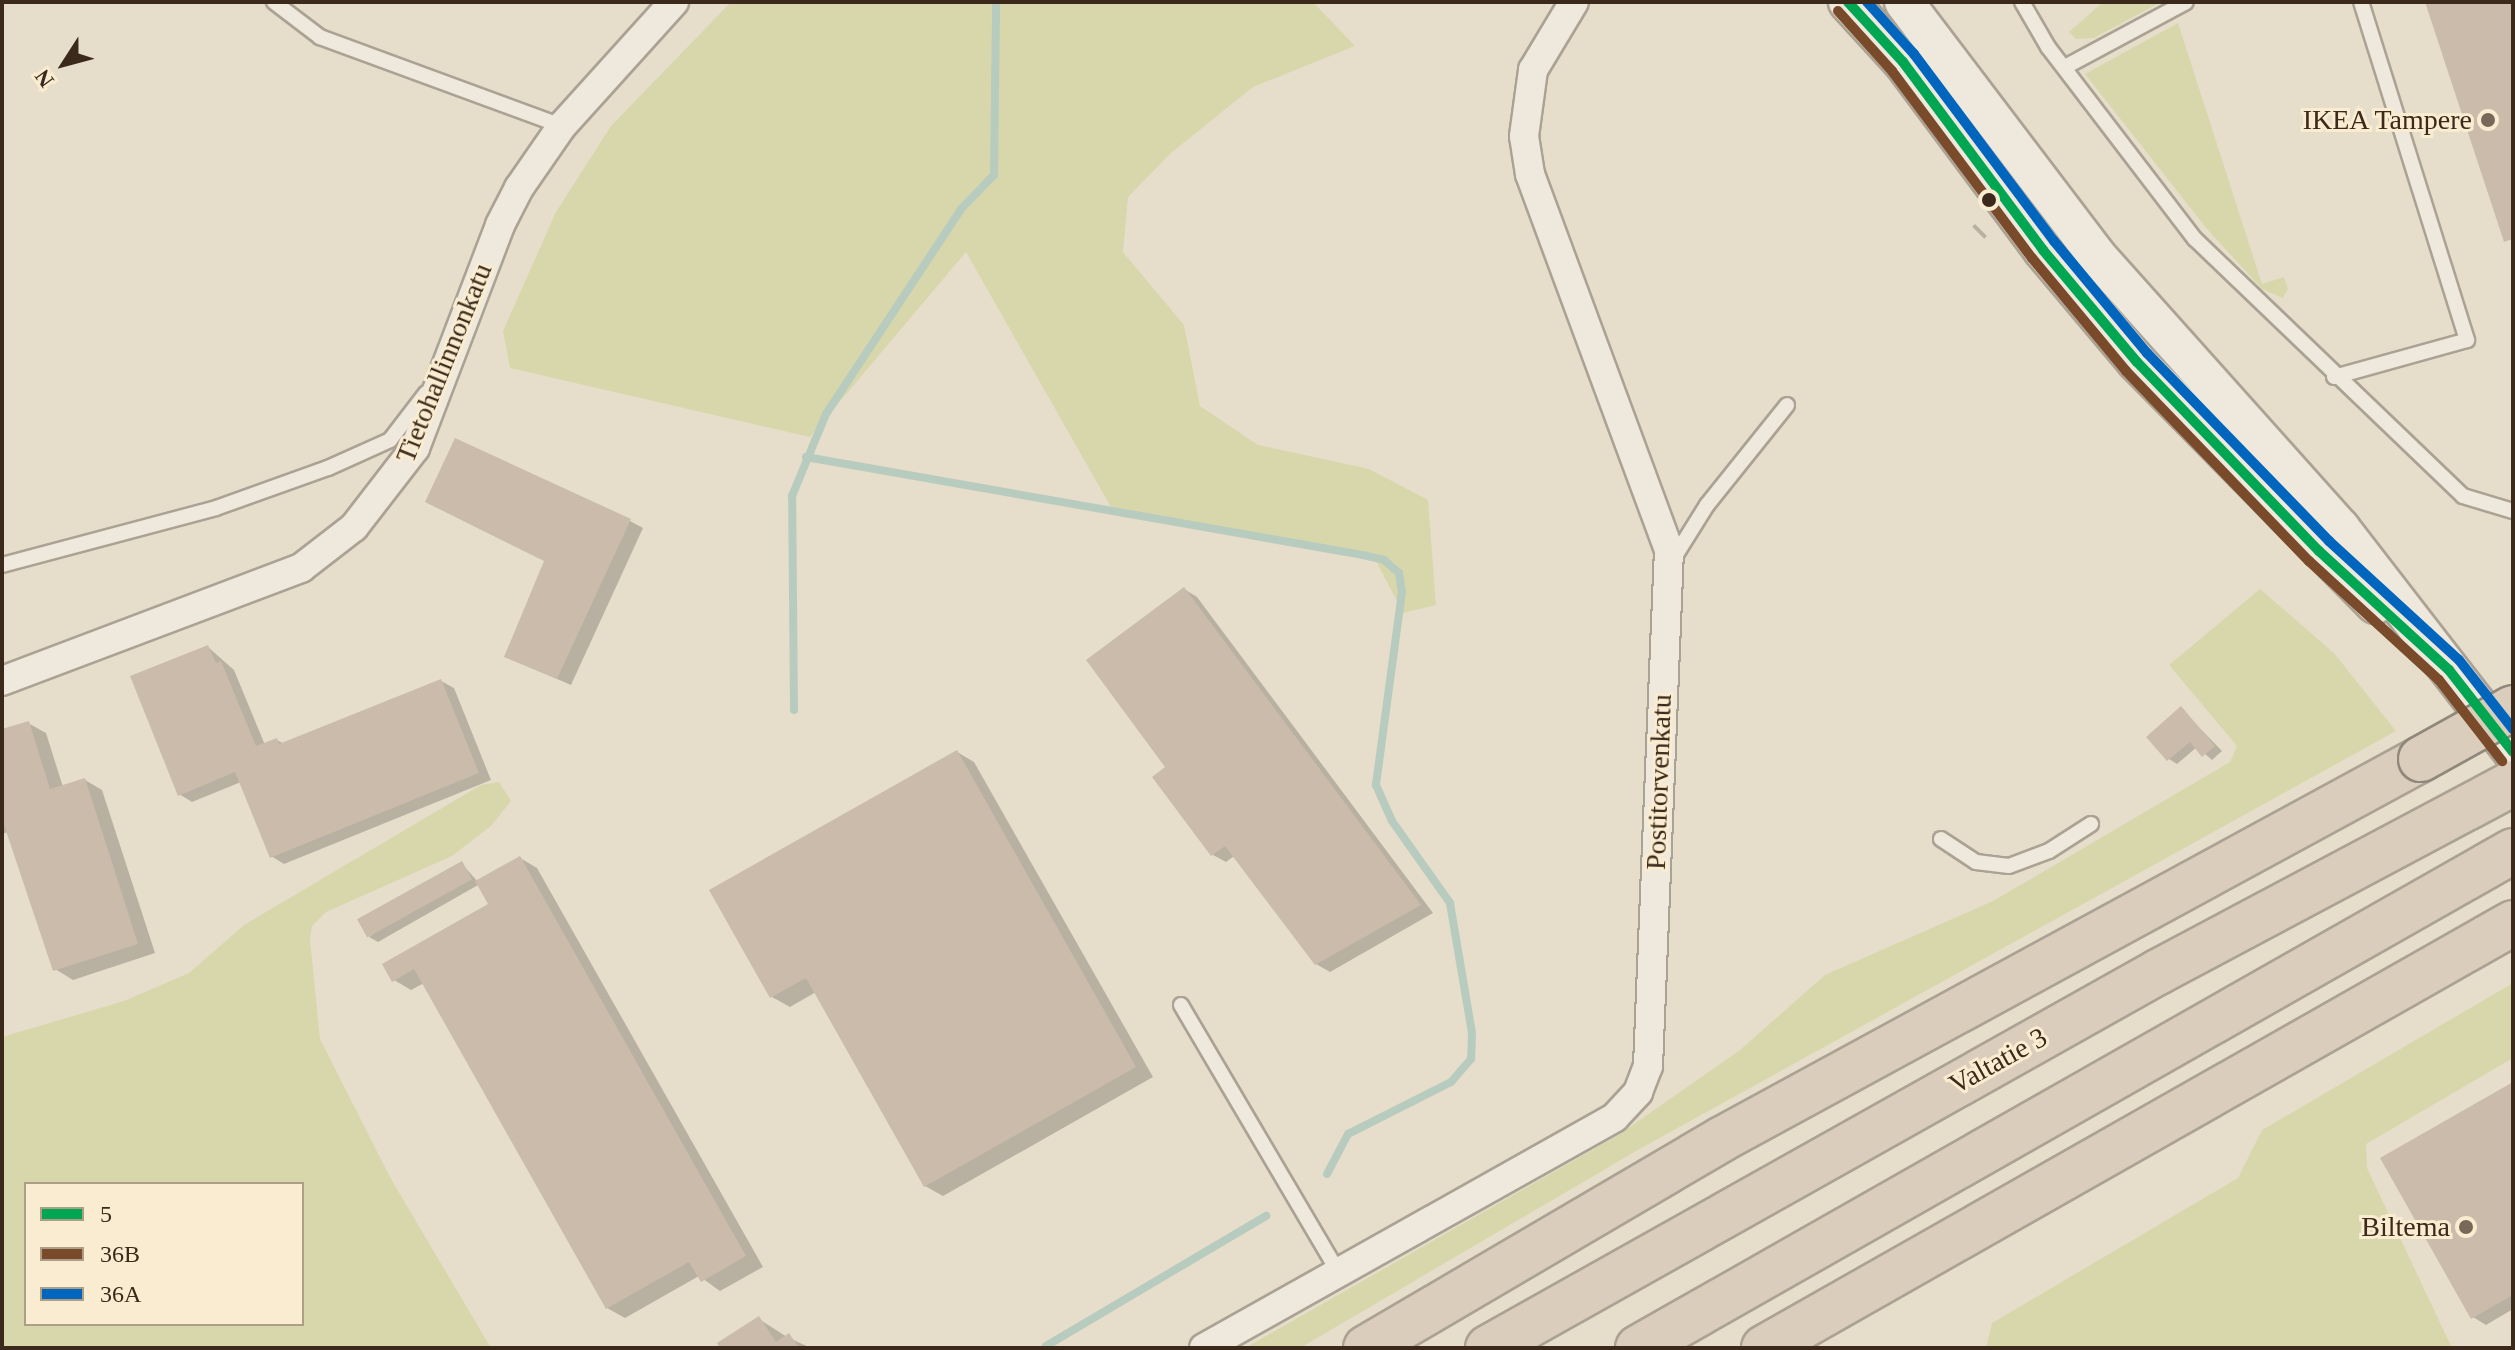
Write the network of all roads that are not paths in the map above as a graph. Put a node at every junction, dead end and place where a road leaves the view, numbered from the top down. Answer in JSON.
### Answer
{"nodes":[{"id":1,"x":274,"y":2,"type":"edge"},
{"id":2,"x":674,"y":2,"type":"edge"},
{"id":3,"x":1574,"y":2,"type":"edge"},
{"id":4,"x":1848,"y":2,"type":"edge"},
{"id":5,"x":1904,"y":2,"type":"edge"},
{"id":6,"x":2022,"y":2,"type":"edge"},
{"id":7,"x":2186,"y":2,"type":"edge"},
{"id":8,"x":2361,"y":2,"type":"edge"},
{"id":9,"x":2065,"y":67,"type":"junction"},
{"id":10,"x":562,"y":126,"type":"junction"},
{"id":11,"x":446,"y":367,"type":"junction"},
{"id":12,"x":2334,"y":377,"type":"junction"},
{"id":13,"x":1787,"y":405,"type":"dead end"},
{"id":14,"x":2513,"y":511,"type":"edge"},
{"id":15,"x":2,"y":565,"type":"edge"},
{"id":16,"x":1670,"y":565,"type":"junction"},
{"id":17,"x":2449,"y":670,"type":"junction"},
{"id":18,"x":2,"y":681,"type":"edge"},
{"id":19,"x":2513,"y":708,"type":"edge"},
{"id":20,"x":2513,"y":752,"type":"edge"},
{"id":21,"x":2513,"y":783,"type":"edge"},
{"id":22,"x":2091,"y":824,"type":"dead end"},
{"id":23,"x":1941,"y":839,"type":"dead end"},
{"id":24,"x":2505,"y":855,"type":"edge"},
{"id":25,"x":2513,"y":923,"type":"edge"},
{"id":26,"x":1181,"y":1005,"type":"dead end"},
{"id":27,"x":1338,"y":1272,"type":"junction"},
{"id":28,"x":1204,"y":1348,"type":"edge"},
{"id":29,"x":1366,"y":1348,"type":"edge"},
{"id":30,"x":1488,"y":1348,"type":"edge"},
{"id":31,"x":1638,"y":1348,"type":"edge"},
{"id":32,"x":1764,"y":1348,"type":"edge"}],
"edges":[{"from":1,"to":10,"type":"lane"},
{"from":2,"to":10,"type":"street","name":"Tietohallinnonkatu"},
{"from":3,"to":16,"type":"street","name":"Postitorvenkatu"},
{"from":4,"to":17,"type":"main road"},
{"from":5,"to":17,"type":"main road"},
{"from":6,"to":9,"type":"lane"},
{"from":7,"to":9,"type":"lane"},
{"from":8,"to":12,"type":"lane"},
{"from":9,"to":12,"type":"lane"},
{"from":10,"to":11,"type":"street","name":"Tietohallinnonkatu"},
{"from":11,"to":15,"type":"lane"},
{"from":11,"to":18,"type":"street","name":"Tietohallinnonkatu"},
{"from":12,"to":14,"type":"lane"},
{"from":13,"to":16,"type":"lane"},
{"from":16,"to":27,"type":"street","name":"Postitorvenkatu"},
{"from":17,"to":20,"type":"main road"},
{"from":19,"to":29,"type":"highway","bridge":true},
{"from":21,"to":30,"type":"highway","name":"Valtatie 3"},
{"from":22,"to":23,"type":"lane"},
{"from":24,"to":31,"type":"highway"},
{"from":25,"to":32,"type":"highway"},
{"from":26,"to":27,"type":"lane"},
{"from":27,"to":28,"type":"street","name":"Postitorvenkatu"}]}
